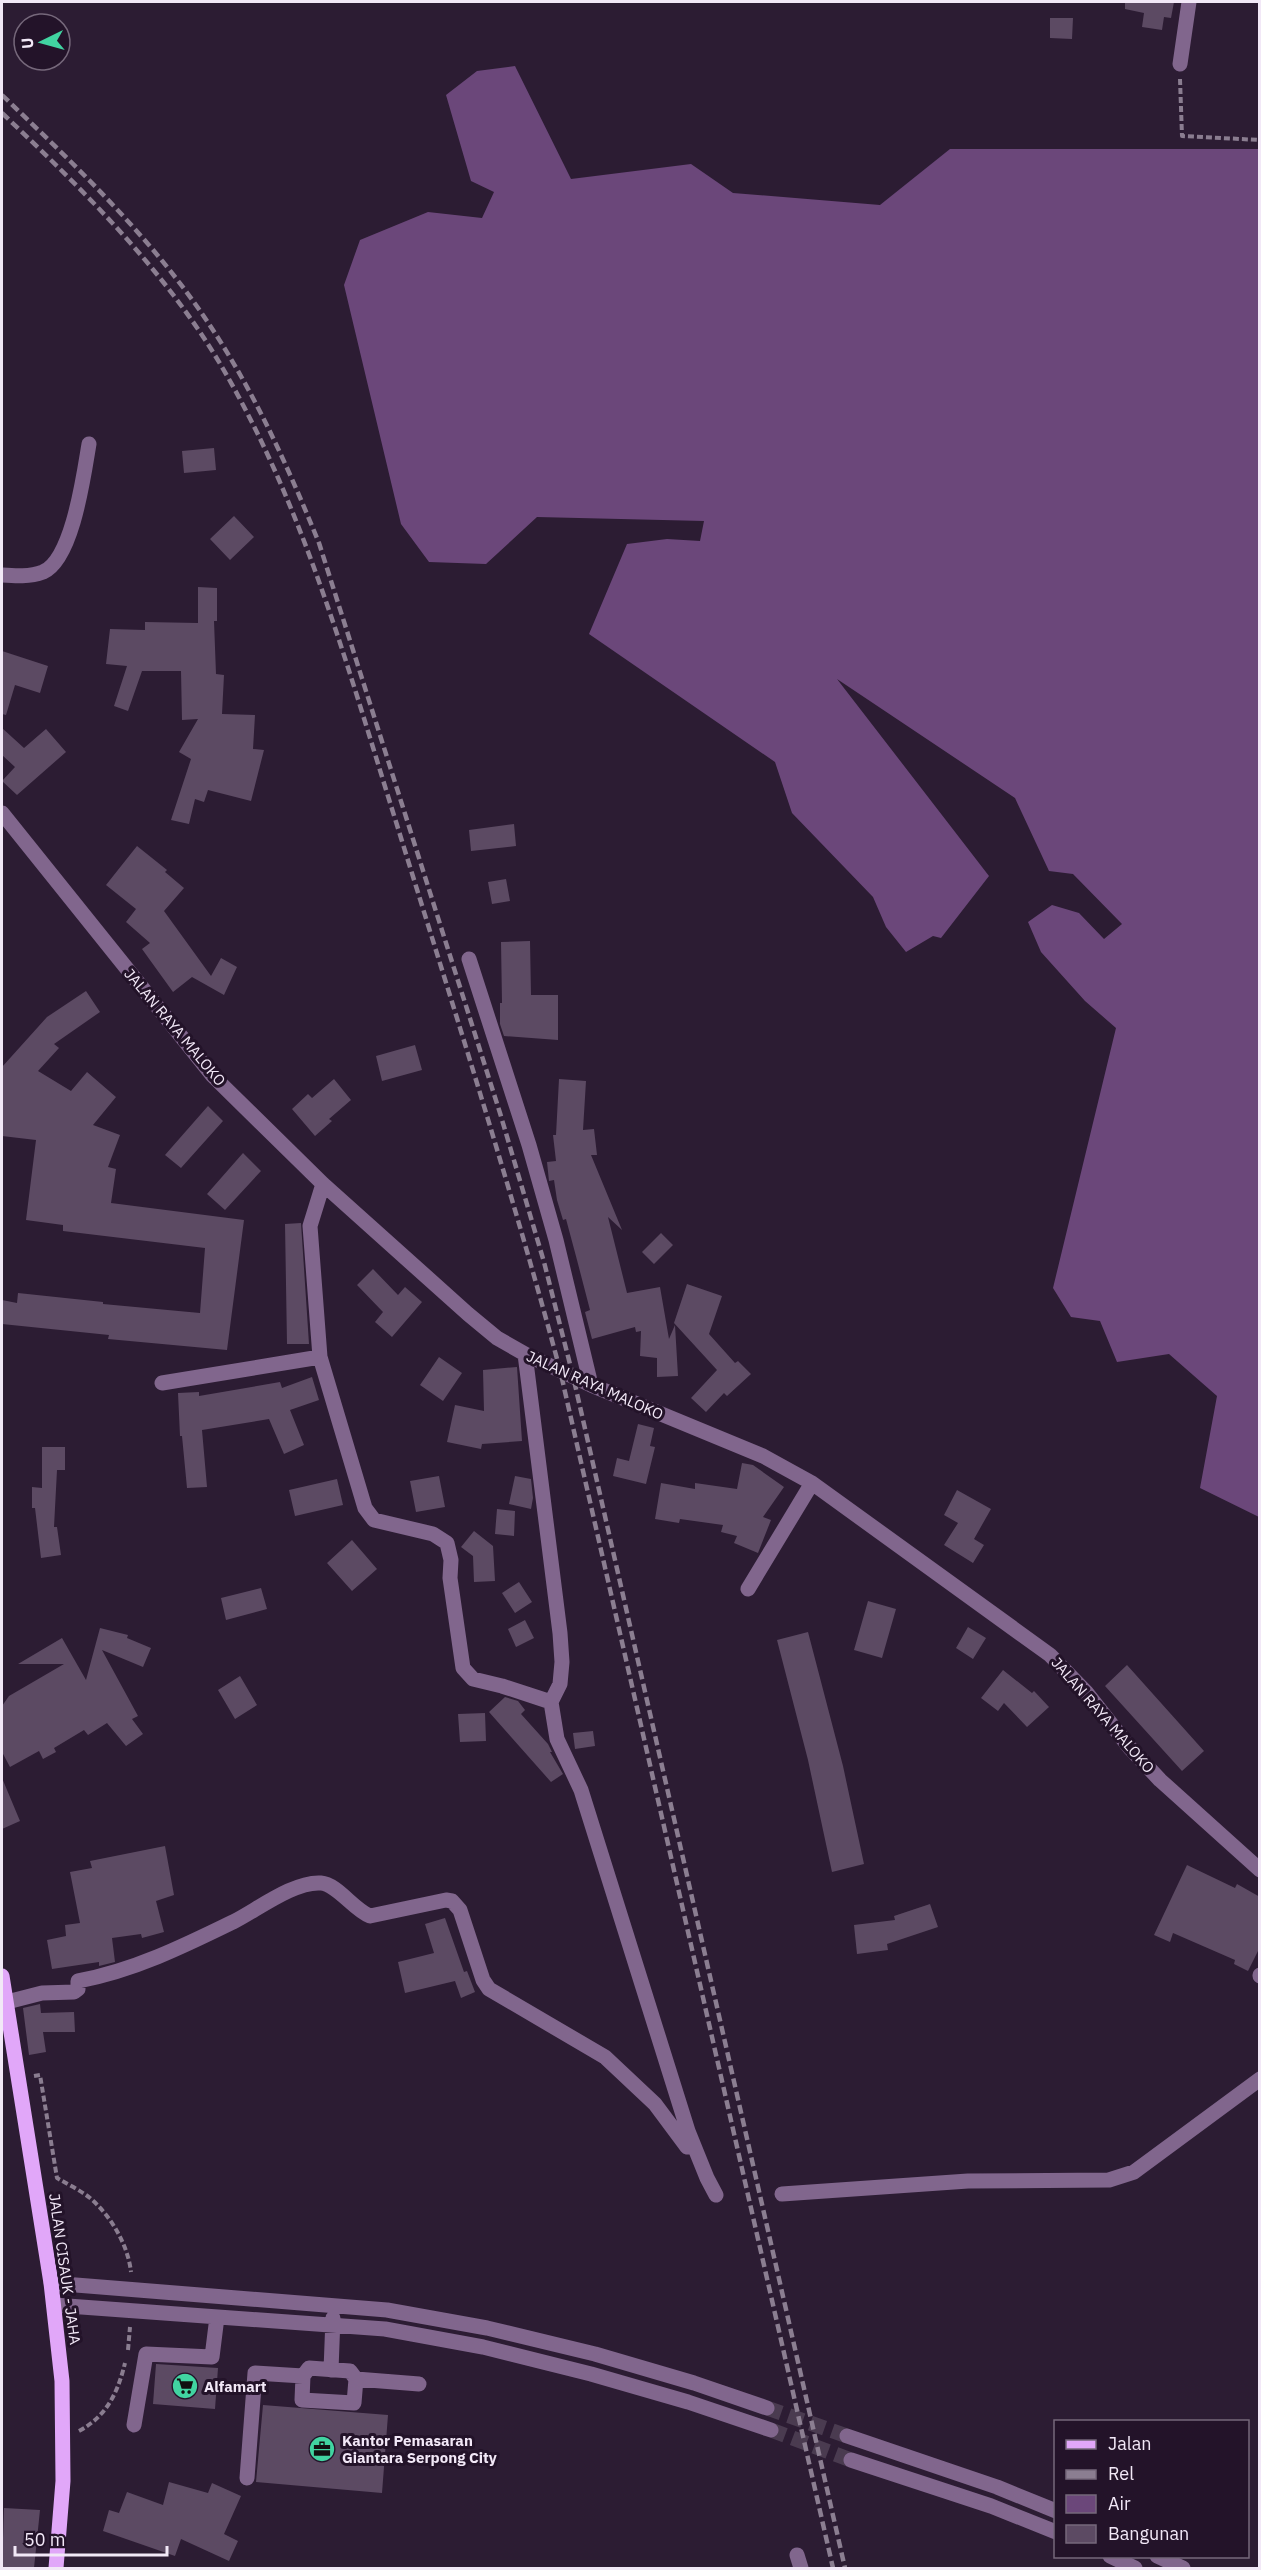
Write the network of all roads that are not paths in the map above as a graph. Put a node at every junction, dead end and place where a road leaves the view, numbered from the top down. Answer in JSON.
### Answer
{"nodes":[{"id":1,"x":1189,"y":2,"type":"edge"},
{"id":2,"x":1180,"y":64,"type":"road end"},
{"id":3,"x":89,"y":444,"type":"dead end"},
{"id":4,"x":2,"y":575,"type":"edge"},
{"id":5,"x":2,"y":813,"type":"edge"},
{"id":6,"x":469,"y":958,"type":"dead end"},
{"id":7,"x":323,"y":1184,"type":"junction"},
{"id":8,"x":525,"y":1354,"type":"junction"},
{"id":9,"x":320,"y":1357,"type":"junction"},
{"id":10,"x":162,"y":1383,"type":"dead end"},
{"id":11,"x":591,"y":1385,"type":"junction"},
{"id":12,"x":812,"y":1483,"type":"junction"},
{"id":13,"x":747,"y":1588,"type":"dead end"},
{"id":14,"x":551,"y":1702,"type":"junction"},
{"id":15,"x":1260,"y":1870,"type":"edge"},
{"id":16,"x":2,"y":1976,"type":"edge"},
{"id":17,"x":7,"y":2002,"type":"junction"},
{"id":18,"x":1260,"y":2079,"type":"edge"},
{"id":19,"x":702,"y":2169,"type":"junction"},
{"id":20,"x":782,"y":2194,"type":"dead end"},
{"id":21,"x":716,"y":2195,"type":"dead end"},
{"id":22,"x":51,"y":2283,"type":"junction"},
{"id":23,"x":54,"y":2305,"type":"junction"},
{"id":24,"x":333,"y":2306,"type":"junction"},
{"id":25,"x":217,"y":2317,"type":"junction"},
{"id":26,"x":332,"y":2325,"type":"junction"},
{"id":27,"x":331,"y":2370,"type":"junction"},
{"id":28,"x":303,"y":2376,"type":"junction"},
{"id":29,"x":356,"y":2379,"type":"junction"},
{"id":30,"x":419,"y":2384,"type":"dead end"},
{"id":31,"x":767,"y":2408,"type":"tunnel mouth"},
{"id":32,"x":134,"y":2425,"type":"dead end"},
{"id":33,"x":771,"y":2430,"type":"tunnel mouth"},
{"id":34,"x":847,"y":2436,"type":"tunnel mouth"},
{"id":35,"x":851,"y":2460,"type":"tunnel mouth"},
{"id":36,"x":247,"y":2478,"type":"dead end"},
{"id":37,"x":1054,"y":2510,"type":"edge"},
{"id":38,"x":1054,"y":2531,"type":"edge"},
{"id":39,"x":1114,"y":2558,"type":"edge"},
{"id":40,"x":1161,"y":2558,"type":"edge"},
{"id":41,"x":56,"y":2568,"type":"edge"},
{"id":42,"x":1135,"y":2568,"type":"edge"},
{"id":43,"x":1183,"y":2568,"type":"edge"}],
"edges":[{"from":1,"to":2,"type":"street"},
{"from":3,"to":4,"type":"street"},
{"from":5,"to":7,"type":"street","name":"JALAN RAYA MALOKO"},
{"from":6,"to":11,"type":"street"},
{"from":7,"to":8,"type":"street","name":"JALAN RAYA MALOKO"},
{"from":7,"to":9,"type":"street"},
{"from":8,"to":11,"type":"street","name":"JALAN RAYA MALOKO"},
{"from":8,"to":14,"type":"street"},
{"from":9,"to":10,"type":"street"},
{"from":9,"to":14,"type":"street"},
{"from":11,"to":12,"type":"street","name":"JALAN RAYA MALOKO"},
{"from":12,"to":13,"type":"street"},
{"from":12,"to":15,"type":"street","name":"JALAN RAYA MALOKO"},
{"from":14,"to":19,"type":"street"},
{"from":16,"to":17,"type":"main road","name":"JALAN CISAUK - JAHA"},
{"from":17,"to":19,"type":"street"},
{"from":17,"to":22,"type":"main road","name":"JALAN CISAUK - JAHA"},
{"from":18,"to":20,"type":"street"},
{"from":19,"to":21,"type":"street"},
{"from":22,"to":23,"type":"main road","name":"JALAN CISAUK - JAHA"},
{"from":22,"to":24,"type":"street"},
{"from":23,"to":25,"type":"street"},
{"from":23,"to":41,"type":"main road","name":"JALAN CISAUK - JAHA"},
{"from":24,"to":26,"type":"street"},
{"from":24,"to":31,"type":"street"},
{"from":25,"to":26,"type":"street"},
{"from":25,"to":32,"type":"street"},
{"from":26,"to":27,"type":"street"},
{"from":26,"to":33,"type":"street"},
{"from":27,"to":28,"type":"street"},
{"from":27,"to":29,"type":"street"},
{"from":28,"to":29,"type":"street"},
{"from":28,"to":36,"type":"street"},
{"from":29,"to":30,"type":"street"},
{"from":34,"to":37,"type":"street"},
{"from":35,"to":38,"type":"street"},
{"from":39,"to":42,"type":"street"},
{"from":40,"to":43,"type":"street"}]}
